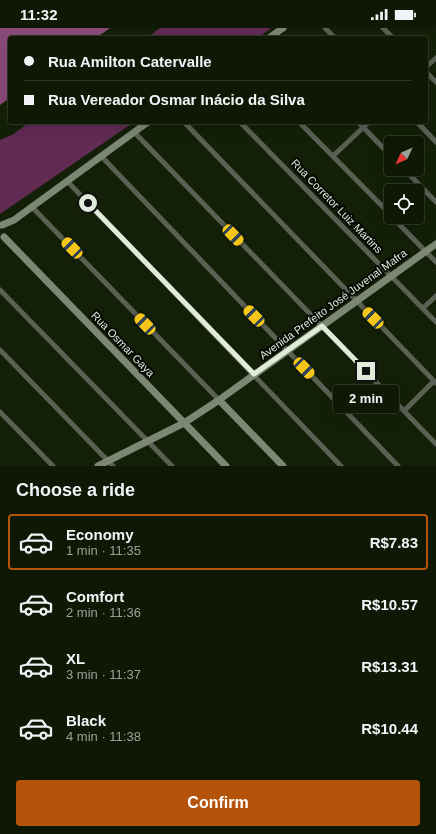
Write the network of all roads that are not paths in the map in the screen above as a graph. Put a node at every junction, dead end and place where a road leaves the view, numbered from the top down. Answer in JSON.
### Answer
{"nodes":[{"id":1,"x":283,"y":28,"type":"edge"},
{"id":2,"x":325,"y":28,"type":"edge"},
{"id":3,"x":383,"y":28,"type":"edge"},
{"id":4,"x":273,"y":36,"type":"edge"},
{"id":5,"x":333,"y":36,"type":"edge"},
{"id":6,"x":391,"y":36,"type":"edge"},
{"id":7,"x":436,"y":58,"type":"edge"},
{"id":8,"x":428,"y":65,"type":"edge"},
{"id":9,"x":428,"y":74,"type":"edge"},
{"id":10,"x":436,"y":82,"type":"edge"},
{"id":11,"x":145,"y":124,"type":"edge"},
{"id":12,"x":186,"y":124,"type":"edge"},
{"id":13,"x":242,"y":124,"type":"edge"},
{"id":14,"x":302,"y":124,"type":"edge"},
{"id":15,"x":360,"y":124,"type":"edge"},
{"id":16,"x":367,"y":124,"type":"edge"},
{"id":17,"x":419,"y":124,"type":"edge"},
{"id":18,"x":363,"y":127,"type":"junction"},
{"id":19,"x":134,"y":132,"type":"junction"},
{"id":20,"x":436,"y":142,"type":"edge"},
{"id":21,"x":384,"y":149,"type":"edge"},
{"id":22,"x":101,"y":156,"type":"junction"},
{"id":23,"x":333,"y":156,"type":"junction"},
{"id":24,"x":411,"y":176,"type":"edge"},
{"id":25,"x":67,"y":181,"type":"junction"},
{"id":26,"x":436,"y":202,"type":"edge"},
{"id":27,"x":31,"y":206,"type":"junction"},
{"id":28,"x":384,"y":208,"type":"edge"},
{"id":29,"x":400,"y":224,"type":"edge"},
{"id":30,"x":1,"y":225,"type":"edge"},
{"id":31,"x":2,"y":238,"type":"edge"},
{"id":32,"x":436,"y":244,"type":"edge"},
{"id":33,"x":426,"y":251,"type":"junction"},
{"id":34,"x":436,"y":262,"type":"edge"},
{"id":35,"x":391,"y":276,"type":"junction"},
{"id":36,"x":0,"y":290,"type":"edge"},
{"id":37,"x":436,"y":296,"type":"edge"},
{"id":38,"x":357,"y":301,"type":"junction"},
{"id":39,"x":423,"y":308,"type":"junction"},
{"id":40,"x":436,"y":322,"type":"edge"},
{"id":41,"x":322,"y":326,"type":"junction"},
{"id":42,"x":0,"y":350,"type":"edge"},
{"id":43,"x":287,"y":351,"type":"junction"},
{"id":44,"x":254,"y":374,"type":"junction"},
{"id":45,"x":435,"y":382,"type":"edge"},
{"id":46,"x":219,"y":400,"type":"junction"},
{"id":47,"x":404,"y":411,"type":"junction"},
{"id":48,"x":0,"y":412,"type":"edge"},
{"id":49,"x":184,"y":423,"type":"junction"},
{"id":50,"x":148,"y":441,"type":"junction"},
{"id":51,"x":436,"y":444,"type":"edge"},
{"id":52,"x":111,"y":463,"type":"edge"},
{"id":53,"x":53,"y":466,"type":"edge"},
{"id":54,"x":98,"y":466,"type":"edge"},
{"id":55,"x":172,"y":466,"type":"edge"},
{"id":56,"x":226,"y":466,"type":"edge"},
{"id":57,"x":283,"y":466,"type":"edge"},
{"id":58,"x":341,"y":466,"type":"edge"},
{"id":59,"x":398,"y":466,"type":"edge"}],
"edges":[{"from":1,"to":4,"type":"main road"},
{"from":2,"to":5,"type":"street"},
{"from":3,"to":6,"type":"street"},
{"from":7,"to":8,"type":"street"},
{"from":9,"to":10,"type":"street"},
{"from":11,"to":19,"type":"main road"},
{"from":12,"to":38,"type":"street"},
{"from":13,"to":35,"type":"street","name":"Rua Corretor Luiz Martins"},
{"from":14,"to":23,"type":"street"},
{"from":15,"to":18,"type":"street"},
{"from":16,"to":18,"type":"street"},
{"from":17,"to":20,"type":"street"},
{"from":18,"to":21,"type":"street"},
{"from":18,"to":23,"type":"street"},
{"from":19,"to":22,"type":"main road"},
{"from":19,"to":41,"type":"street"},
{"from":22,"to":25,"type":"main road"},
{"from":22,"to":43,"type":"street"},
{"from":23,"to":28,"type":"street"},
{"from":24,"to":26,"type":"street"},
{"from":25,"to":27,"type":"main road"},
{"from":25,"to":44,"type":"street"},
{"from":27,"to":30,"type":"main road"},
{"from":27,"to":46,"type":"street"},
{"from":29,"to":33,"type":"street"},
{"from":30,"to":31,"type":"main road"},
{"from":31,"to":49,"type":"main road","name":"Rua Osmar Gaya"},
{"from":32,"to":33,"type":"main road","name":"Avenida Prefeito José Juvenal Mafra"},
{"from":33,"to":34,"type":"street"},
{"from":33,"to":35,"type":"main road","name":"Avenida Prefeito José Juvenal Mafra"},
{"from":35,"to":38,"type":"main road","name":"Avenida Prefeito José Juvenal Mafra"},
{"from":35,"to":39,"type":"street","name":"Rua Corretor Luiz Martins"},
{"from":36,"to":50,"type":"street"},
{"from":37,"to":39,"type":"street"},
{"from":38,"to":41,"type":"main road","name":"Avenida Prefeito José Juvenal Mafra"},
{"from":38,"to":45,"type":"street"},
{"from":39,"to":40,"type":"street","name":"Rua Corretor Luiz Martins"},
{"from":41,"to":43,"type":"main road","name":"Avenida Prefeito José Juvenal Mafra"},
{"from":41,"to":47,"type":"street"},
{"from":42,"to":52,"type":"street"},
{"from":43,"to":44,"type":"main road","name":"Avenida Prefeito José Juvenal Mafra"},
{"from":43,"to":59,"type":"street"},
{"from":44,"to":46,"type":"main road","name":"Avenida Prefeito José Juvenal Mafra"},
{"from":44,"to":58,"type":"street"},
{"from":45,"to":47,"type":"street"},
{"from":46,"to":49,"type":"main road","name":"Avenida Prefeito José Juvenal Mafra"},
{"from":46,"to":57,"type":"main road"},
{"from":47,"to":51,"type":"street"},
{"from":48,"to":53,"type":"street"},
{"from":49,"to":50,"type":"main road","name":"Avenida Prefeito José Juvenal Mafra"},
{"from":49,"to":56,"type":"main road","name":"Rua Osmar Gaya"},
{"from":50,"to":52,"type":"main road","name":"Avenida Prefeito José Juvenal Mafra"},
{"from":50,"to":55,"type":"street"},
{"from":52,"to":54,"type":"main road","name":"Avenida Prefeito José Juvenal Mafra"}]}
